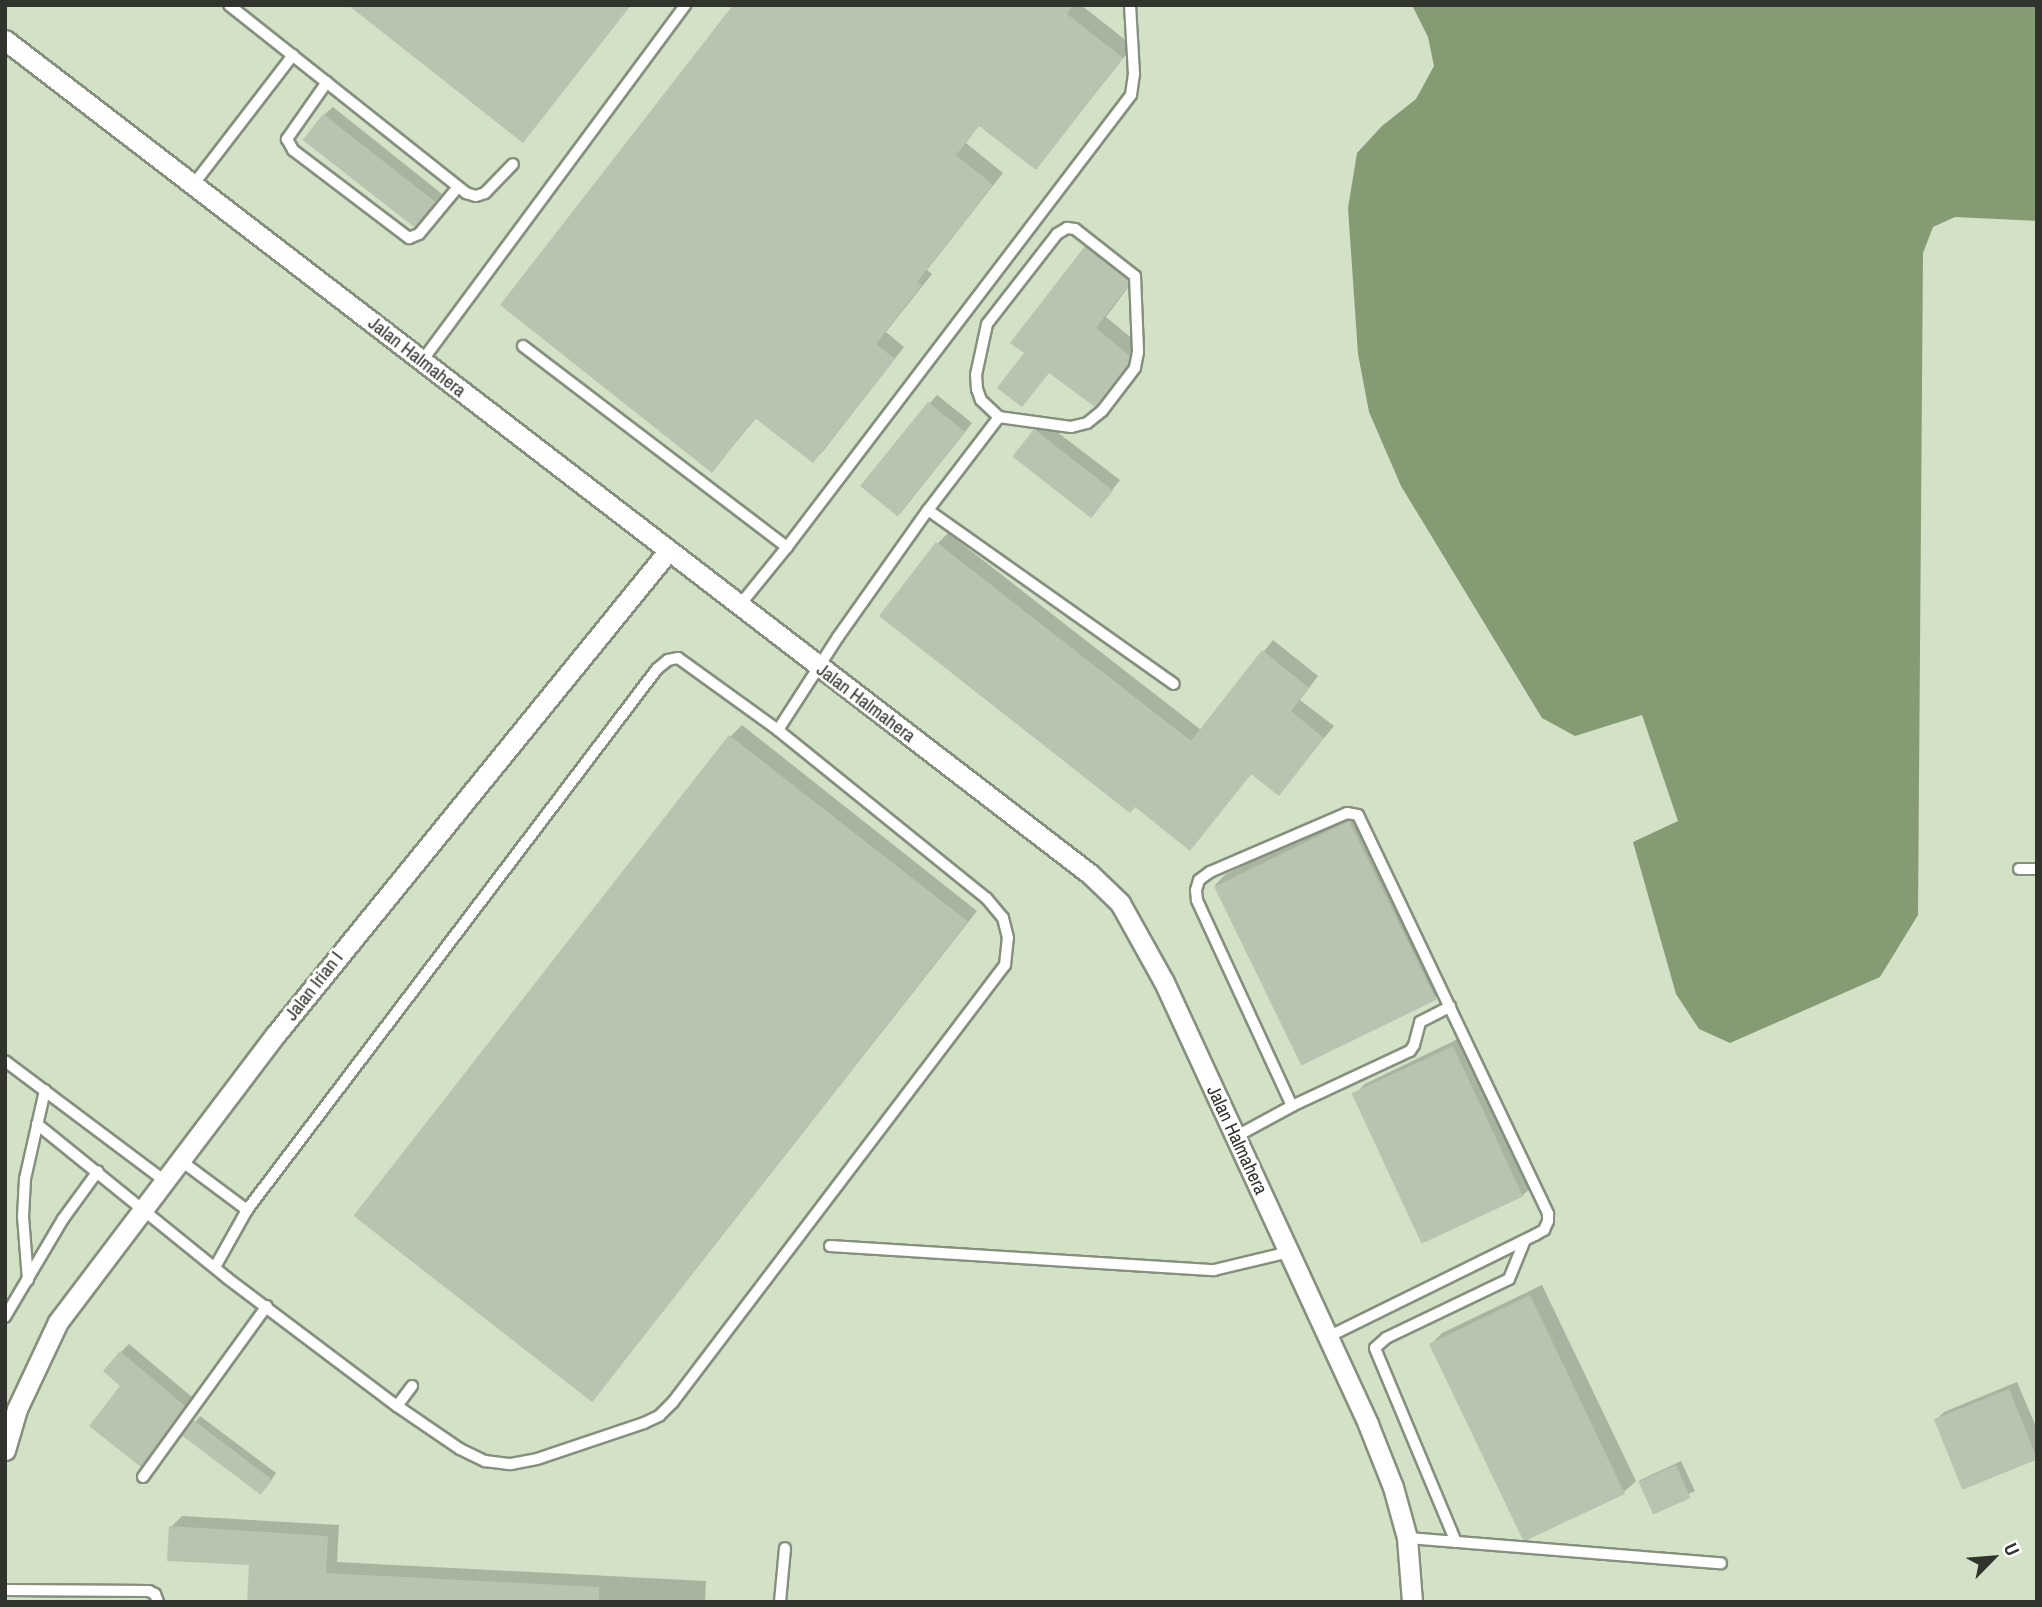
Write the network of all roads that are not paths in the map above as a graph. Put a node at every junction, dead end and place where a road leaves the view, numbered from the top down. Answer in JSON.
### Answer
{"nodes":[{"id":1,"x":229,"y":5,"type":"edge"},
{"id":2,"x":685,"y":5,"type":"edge"},
{"id":3,"x":1130,"y":5,"type":"edge"},
{"id":4,"x":5,"y":40,"type":"edge"},
{"id":5,"x":293,"y":55,"type":"junction"},
{"id":6,"x":327,"y":82,"type":"junction"},
{"id":7,"x":513,"y":164,"type":"dead end"},
{"id":8,"x":193,"y":185,"type":"junction"},
{"id":9,"x":458,"y":187,"type":"junction"},
{"id":10,"x":523,"y":346,"type":"dead end"},
{"id":11,"x":422,"y":361,"type":"junction"},
{"id":12,"x":999,"y":417,"type":"junction"},
{"id":13,"x":928,"y":510,"type":"junction"},
{"id":14,"x":787,"y":547,"type":"junction"},
{"id":15,"x":669,"y":550,"type":"junction"},
{"id":16,"x":738,"y":606,"type":"junction"},
{"id":17,"x":820,"y":669,"type":"junction"},
{"id":18,"x":1174,"y":684,"type":"dead end"},
{"id":19,"x":778,"y":730,"type":"junction"},
{"id":20,"x":2020,"y":869,"type":"dead end"},
{"id":21,"x":2037,"y":869,"type":"edge"},
{"id":22,"x":1450,"y":1007,"type":"junction"},
{"id":23,"x":5,"y":1061,"type":"edge"},
{"id":24,"x":45,"y":1090,"type":"junction"},
{"id":25,"x":1292,"y":1106,"type":"junction"},
{"id":26,"x":37,"y":1124,"type":"junction"},
{"id":27,"x":1235,"y":1137,"type":"junction"},
{"id":28,"x":180,"y":1160,"type":"junction"},
{"id":29,"x":98,"y":1171,"type":"junction"},
{"id":30,"x":164,"y":1181,"type":"junction"},
{"id":31,"x":145,"y":1208,"type":"junction"},
{"id":32,"x":247,"y":1210,"type":"junction"},
{"id":33,"x":1525,"y":1240,"type":"junction"},
{"id":34,"x":830,"y":1246,"type":"dead end"},
{"id":35,"x":1289,"y":1252,"type":"junction"},
{"id":36,"x":215,"y":1267,"type":"junction"},
{"id":37,"x":28,"y":1279,"type":"junction"},
{"id":38,"x":267,"y":1306,"type":"junction"},
{"id":39,"x":5,"y":1317,"type":"edge"},
{"id":40,"x":1328,"y":1337,"type":"junction"},
{"id":41,"x":412,"y":1386,"type":"dead end"},
{"id":42,"x":397,"y":1406,"type":"junction"},
{"id":43,"x":5,"y":1450,"type":"edge"},
{"id":44,"x":143,"y":1477,"type":"dead end"},
{"id":45,"x":1407,"y":1538,"type":"junction"},
{"id":46,"x":1456,"y":1542,"type":"junction"},
{"id":47,"x":785,"y":1548,"type":"dead end"},
{"id":48,"x":1721,"y":1563,"type":"dead end"},
{"id":49,"x":5,"y":1590,"type":"edge"},
{"id":50,"x":158,"y":1602,"type":"edge"},
{"id":51,"x":780,"y":1602,"type":"edge"},
{"id":52,"x":1412,"y":1602,"type":"edge"}],
"edges":[{"from":1,"to":5,"type":"lane"},
{"from":2,"to":11,"type":"lane"},
{"from":3,"to":14,"type":"lane"},
{"from":4,"to":8,"type":"street","name":"Jalan Halmahera"},
{"from":5,"to":6,"type":"lane"},
{"from":5,"to":8,"type":"lane"},
{"from":6,"to":9,"type":"lane"},
{"from":6,"to":9,"type":"lane"},
{"from":7,"to":9,"type":"lane"},
{"from":8,"to":11,"type":"street","name":"Jalan Halmahera"},
{"from":10,"to":14,"type":"lane"},
{"from":11,"to":15,"type":"street","name":"Jalan Halmahera"},
{"from":12,"to":12,"type":"lane"},
{"from":12,"to":13,"type":"lane"},
{"from":13,"to":17,"type":"lane"},
{"from":13,"to":18,"type":"lane"},
{"from":14,"to":16,"type":"lane"},
{"from":15,"to":16,"type":"street","name":"Jalan Halmahera"},
{"from":15,"to":28,"type":"street","name":"Jalan Irian I"},
{"from":16,"to":17,"type":"street","name":"Jalan Halmahera"},
{"from":17,"to":19,"type":"lane"},
{"from":17,"to":27,"type":"street","name":"Jalan Halmahera"},
{"from":19,"to":32,"type":"lane"},
{"from":19,"to":42,"type":"lane"},
{"from":20,"to":21,"type":"lane"},
{"from":22,"to":25,"type":"lane"},
{"from":22,"to":25,"type":"lane"},
{"from":22,"to":33,"type":"lane"},
{"from":23,"to":24,"type":"lane"},
{"from":24,"to":26,"type":"lane"},
{"from":24,"to":30,"type":"lane"},
{"from":25,"to":27,"type":"lane"},
{"from":26,"to":29,"type":"lane"},
{"from":26,"to":37,"type":"lane"},
{"from":27,"to":35,"type":"street","name":"Jalan Halmahera"},
{"from":28,"to":30,"type":"street","name":"Jalan Irian I"},
{"from":28,"to":32,"type":"lane"},
{"from":29,"to":31,"type":"lane"},
{"from":29,"to":37,"type":"lane"},
{"from":30,"to":31,"type":"street","name":"Jalan Irian I"},
{"from":31,"to":36,"type":"lane"},
{"from":31,"to":43,"type":"street","name":"Jalan Irian I"},
{"from":32,"to":36,"type":"lane"},
{"from":33,"to":40,"type":"lane"},
{"from":33,"to":46,"type":"lane"},
{"from":34,"to":35,"type":"lane"},
{"from":35,"to":40,"type":"street","name":"Jalan Halmahera"},
{"from":36,"to":38,"type":"lane"},
{"from":37,"to":39,"type":"lane"},
{"from":38,"to":42,"type":"lane"},
{"from":38,"to":44,"type":"lane"},
{"from":40,"to":45,"type":"street","name":"Jalan Halmahera"},
{"from":41,"to":42,"type":"lane"},
{"from":45,"to":46,"type":"lane"},
{"from":45,"to":52,"type":"street","name":"Jalan Halmahera"},
{"from":46,"to":48,"type":"lane"},
{"from":47,"to":51,"type":"lane"},
{"from":49,"to":50,"type":"lane"}]}
